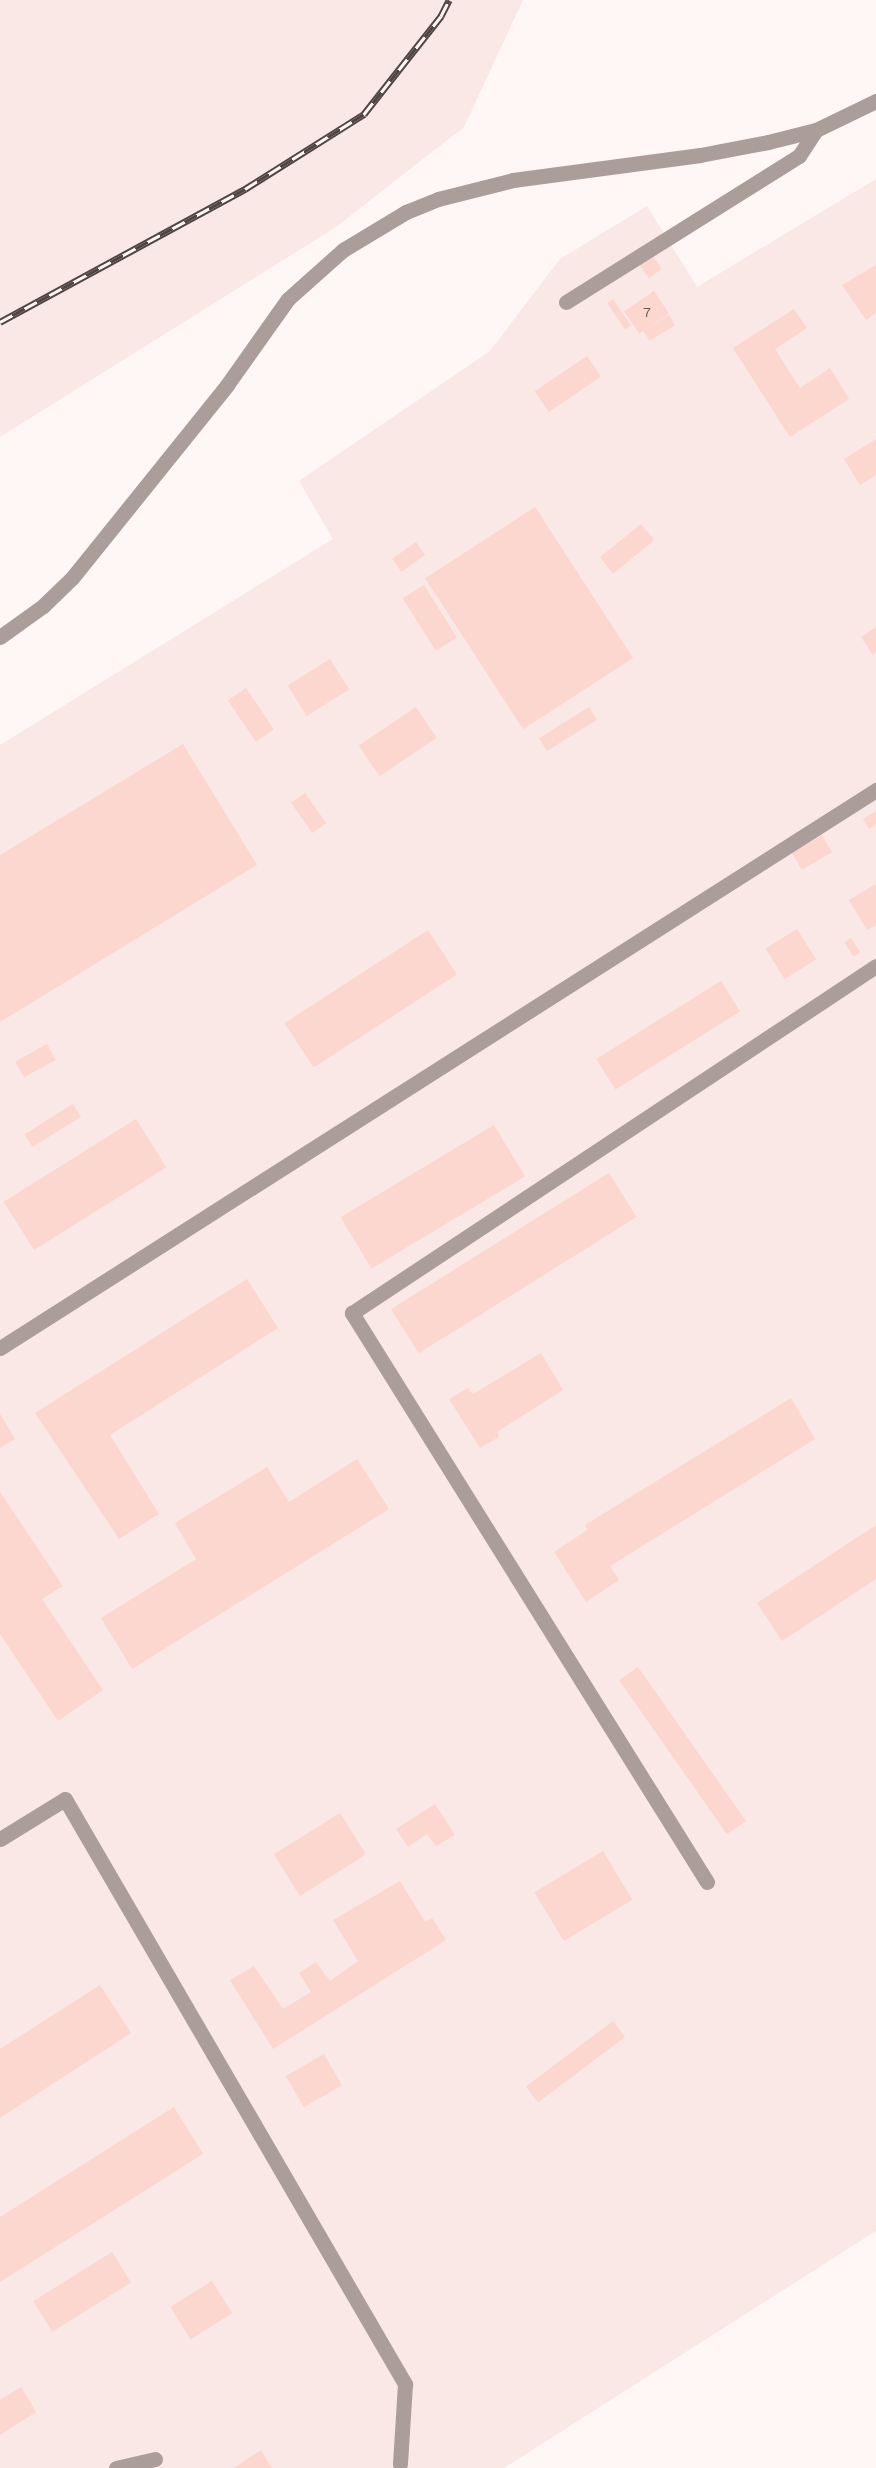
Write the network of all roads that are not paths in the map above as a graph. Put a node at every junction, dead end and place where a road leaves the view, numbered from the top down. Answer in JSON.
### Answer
{"nodes":[{"id":1,"x":876,"y":101,"type":"edge"},
{"id":2,"x":816,"y":130,"type":"junction"},
{"id":3,"x":566,"y":302,"type":"dead end"},
{"id":4,"x":0,"y":637,"type":"edge"},
{"id":5,"x":876,"y":790,"type":"edge"},
{"id":6,"x":876,"y":966,"type":"edge"},
{"id":7,"x":0,"y":1348,"type":"edge"},
{"id":8,"x":0,"y":1839,"type":"edge"},
{"id":9,"x":707,"y":1882,"type":"dead end"},
{"id":10,"x":154,"y":2459,"type":"dead end"},
{"id":11,"x":400,"y":2464,"type":"dead end"},
{"id":12,"x":116,"y":2468,"type":"edge"}],
"edges":[{"from":1,"to":2,"type":"street"},
{"from":2,"to":3,"type":"street"},
{"from":2,"to":4,"type":"street"},
{"from":5,"to":7,"type":"street"},
{"from":6,"to":9,"type":"street"},
{"from":8,"to":11,"type":"street"},
{"from":10,"to":12,"type":"street"}]}
